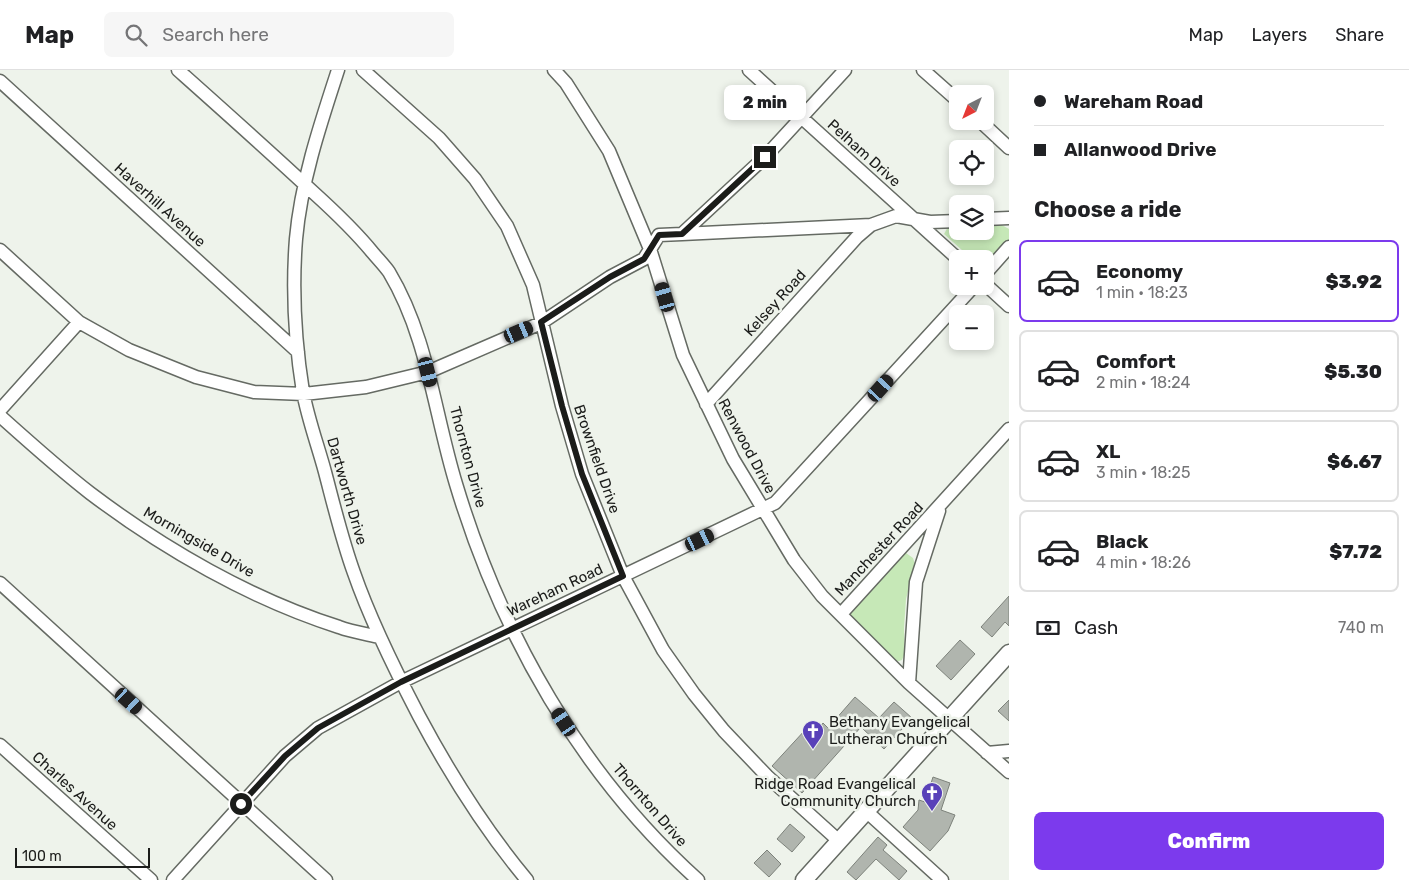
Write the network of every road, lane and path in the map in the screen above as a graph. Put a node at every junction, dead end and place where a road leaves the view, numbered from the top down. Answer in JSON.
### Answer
{"nodes":[{"id":1,"x":178,"y":70,"type":"edge"},
{"id":2,"x":338,"y":70,"type":"edge"},
{"id":3,"x":364,"y":70,"type":"edge"},
{"id":4,"x":554,"y":70,"type":"edge"},
{"id":5,"x":749,"y":70,"type":"edge"},
{"id":6,"x":845,"y":70,"type":"edge"},
{"id":7,"x":923,"y":70,"type":"edge"},
{"id":8,"x":0,"y":81,"type":"edge"},
{"id":9,"x":949,"y":93,"type":"edge"},
{"id":10,"x":801,"y":118,"type":"junction"},
{"id":11,"x":990,"y":130,"type":"edge"},
{"id":12,"x":1009,"y":148,"type":"edge"},
{"id":13,"x":304,"y":184,"type":"junction"},
{"id":14,"x":1009,"y":218,"type":"edge"},
{"id":15,"x":913,"y":219,"type":"junction"},
{"id":16,"x":994,"y":219,"type":"edge"},
{"id":17,"x":949,"y":221,"type":"edge"},
{"id":18,"x":871,"y":225,"type":"junction"},
{"id":19,"x":682,"y":234,"type":"junction"},
{"id":20,"x":1009,"y":247,"type":"edge"},
{"id":21,"x":650,"y":249,"type":"junction"},
{"id":22,"x":0,"y":250,"type":"edge"},
{"id":23,"x":949,"y":251,"type":"edge"},
{"id":24,"x":994,"y":264,"type":"edge"},
{"id":25,"x":994,"y":292,"type":"edge"},
{"id":26,"x":966,"y":295,"type":"edge"},
{"id":27,"x":1009,"y":306,"type":"edge"},
{"id":28,"x":79,"y":322,"type":"junction"},
{"id":29,"x":541,"y":322,"type":"junction"},
{"id":30,"x":298,"y":352,"type":"junction"},
{"id":31,"x":428,"y":372,"type":"junction"},
{"id":32,"x":304,"y":394,"type":"junction"},
{"id":33,"x":706,"y":404,"type":"junction"},
{"id":34,"x":0,"y":410,"type":"edge"},
{"id":35,"x":0,"y":416,"type":"edge"},
{"id":36,"x":1009,"y":429,"type":"edge"},
{"id":37,"x":940,"y":506,"type":"junction"},
{"id":38,"x":763,"y":510,"type":"junction"},
{"id":39,"x":623,"y":576,"type":"junction"},
{"id":40,"x":0,"y":584,"type":"edge"},
{"id":41,"x":841,"y":614,"type":"junction"},
{"id":42,"x":511,"y":629,"type":"junction"},
{"id":43,"x":380,"y":637,"type":"junction"},
{"id":44,"x":1009,"y":652,"type":"edge"},
{"id":45,"x":401,"y":682,"type":"junction"},
{"id":46,"x":909,"y":682,"type":"junction"},
{"id":47,"x":949,"y":718,"type":"junction"},
{"id":48,"x":0,"y":745,"type":"edge"},
{"id":49,"x":1009,"y":751,"type":"edge"},
{"id":50,"x":987,"y":753,"type":"junction"},
{"id":51,"x":1009,"y":772,"type":"edge"},
{"id":52,"x":241,"y":804,"type":"junction"},
{"id":53,"x":866,"y":811,"type":"junction"},
{"id":54,"x":839,"y":841,"type":"junction"},
{"id":55,"x":151,"y":880,"type":"edge"},
{"id":56,"x":173,"y":880,"type":"edge"},
{"id":57,"x":326,"y":880,"type":"edge"},
{"id":58,"x":527,"y":880,"type":"edge"},
{"id":59,"x":698,"y":880,"type":"edge"},
{"id":60,"x":804,"y":880,"type":"edge"},
{"id":61,"x":942,"y":880,"type":"edge"}],
"edges":[{"from":1,"to":13,"type":"street","name":"Thornton Drive"},
{"from":2,"to":13,"type":"street","name":"Dartworth Drive"},
{"from":3,"to":29,"type":"street","name":"Brownfield Drive"},
{"from":4,"to":21,"type":"street","name":"Renwood Drive"},
{"from":5,"to":10,"type":"street","name":"Pelham Drive"},
{"from":6,"to":10,"type":"street"},
{"from":7,"to":9,"type":"street"},
{"from":8,"to":30,"type":"street","name":"Haverhill Avenue"},
{"from":10,"to":15,"type":"street","name":"Pelham Drive"},
{"from":10,"to":19,"type":"street"},
{"from":11,"to":12,"type":"street"},
{"from":13,"to":30,"type":"street","name":"Dartworth Drive"},
{"from":13,"to":31,"type":"street","name":"Thornton Drive"},
{"from":14,"to":16,"type":"street"},
{"from":15,"to":17,"type":"street"},
{"from":15,"to":18,"type":"street"},
{"from":15,"to":23,"type":"street","name":"Pelham Drive"},
{"from":18,"to":19,"type":"street"},
{"from":18,"to":33,"type":"street","name":"Kelsey Road"},
{"from":19,"to":21,"type":"street"},
{"from":20,"to":24,"type":"street"},
{"from":21,"to":29,"type":"street"},
{"from":21,"to":33,"type":"street","name":"Renwood Drive"},
{"from":22,"to":28,"type":"street"},
{"from":25,"to":27,"type":"street"},
{"from":26,"to":38,"type":"street","name":"Wareham Road"},
{"from":28,"to":32,"type":"street"},
{"from":28,"to":34,"type":"street"},
{"from":29,"to":31,"type":"street"},
{"from":29,"to":39,"type":"street","name":"Brownfield Drive"},
{"from":30,"to":32,"type":"street","name":"Dartworth Drive"},
{"from":31,"to":32,"type":"street"},
{"from":31,"to":42,"type":"street","name":"Thornton Drive"},
{"from":32,"to":43,"type":"street","name":"Dartworth Drive"},
{"from":33,"to":38,"type":"street","name":"Renwood Drive"},
{"from":35,"to":43,"type":"street","name":"Morningside Drive"},
{"from":36,"to":37,"type":"street","name":"Manchester Road"},
{"from":37,"to":41,"type":"street","name":"Manchester Road"},
{"from":37,"to":46,"type":"street","name":"Manchester Road"},
{"from":38,"to":39,"type":"street","name":"Wareham Road"},
{"from":38,"to":41,"type":"street","name":"Renwood Drive"},
{"from":39,"to":42,"type":"street","name":"Wareham Road"},
{"from":39,"to":54,"type":"street","name":"Brownfield Drive"},
{"from":40,"to":52,"type":"street"},
{"from":41,"to":46,"type":"street","name":"Renwood Drive"},
{"from":42,"to":45,"type":"street","name":"Wareham Road"},
{"from":42,"to":59,"type":"street","name":"Thornton Drive"},
{"from":43,"to":45,"type":"street","name":"Dartworth Drive"},
{"from":44,"to":47,"type":"main road"},
{"from":45,"to":52,"type":"street","name":"Wareham Road"},
{"from":45,"to":58,"type":"street","name":"Dartworth Drive"},
{"from":46,"to":47,"type":"street","name":"Renwood Drive"},
{"from":47,"to":50,"type":"street","name":"Renwood Drive"},
{"from":47,"to":53,"type":"main road"},
{"from":48,"to":55,"type":"street","name":"Charles Avenue"},
{"from":49,"to":50,"type":"street"},
{"from":50,"to":51,"type":"street","name":"Renwood Drive"},
{"from":52,"to":56,"type":"street","name":"Wareham Road"},
{"from":52,"to":57,"type":"street"},
{"from":53,"to":54,"type":"main road"},
{"from":53,"to":61,"type":"street"},
{"from":54,"to":60,"type":"main road"}]}
